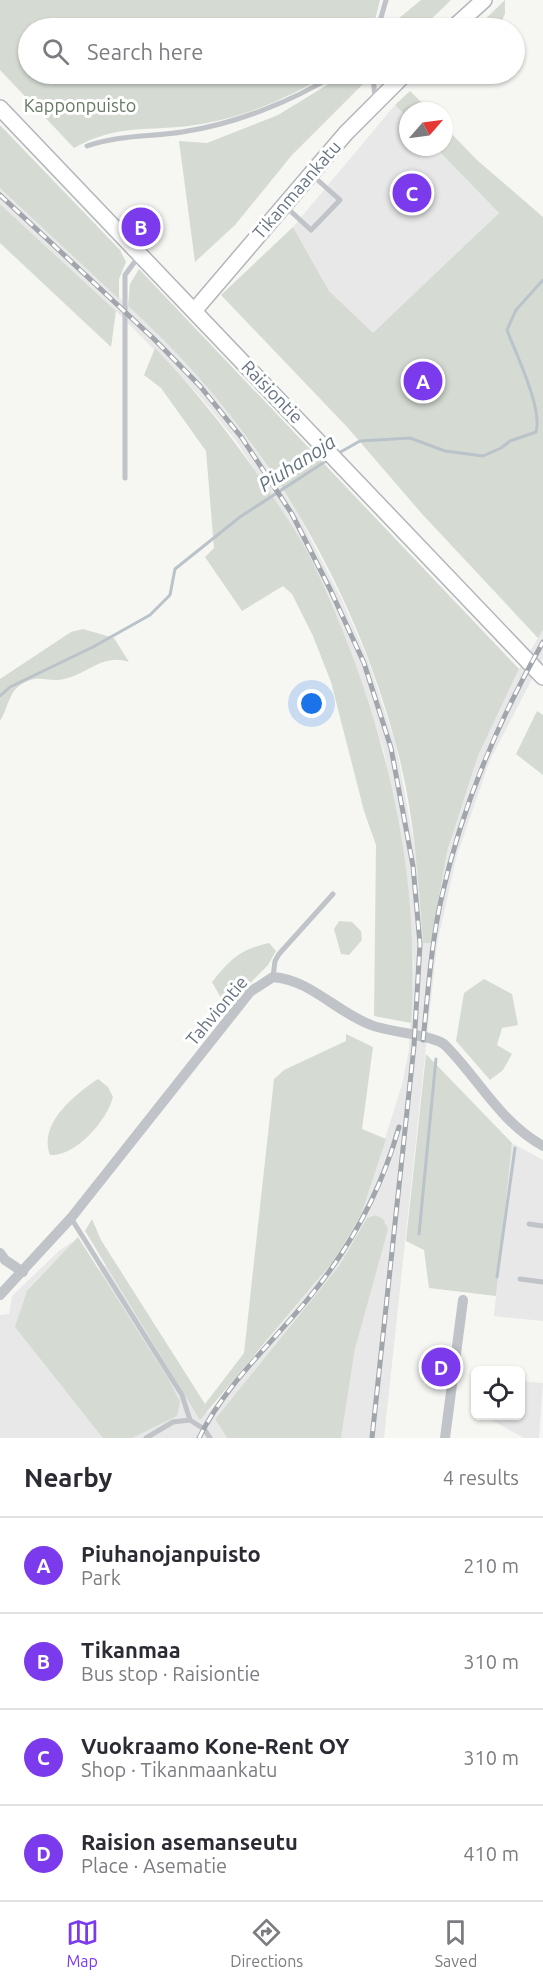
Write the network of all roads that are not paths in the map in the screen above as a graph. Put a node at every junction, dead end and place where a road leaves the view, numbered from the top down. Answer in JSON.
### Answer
{"nodes":[{"id":1,"x":386,"y":0,"type":"edge"},
{"id":2,"x":484,"y":0,"type":"edge"},
{"id":3,"x":381,"y":18,"type":"edge"},
{"id":4,"x":464,"y":18,"type":"edge"},
{"id":5,"x":316,"y":84,"type":"edge"},
{"id":6,"x":374,"y":84,"type":"edge"},
{"id":7,"x":395,"y":84,"type":"edge"},
{"id":8,"x":375,"y":103,"type":"junction"},
{"id":9,"x":0,"y":108,"type":"edge"},
{"id":10,"x":87,"y":146,"type":"dead end"},
{"id":11,"x":311,"y":174,"type":"junction"},
{"id":12,"x":284,"y":206,"type":"junction"},
{"id":13,"x":140,"y":254,"type":"junction"},
{"id":14,"x":194,"y":310,"type":"junction"},
{"id":15,"x":125,"y":478,"type":"dead end"},
{"id":16,"x":543,"y":677,"type":"edge"},
{"id":17,"x":333,"y":894,"type":"dead end"},
{"id":18,"x":273,"y":977,"type":"junction"},
{"id":19,"x":543,"y":1146,"type":"edge"},
{"id":20,"x":71,"y":1218,"type":"junction"},
{"id":21,"x":529,"y":1224,"type":"dead end"},
{"id":22,"x":543,"y":1226,"type":"edge"},
{"id":23,"x":0,"y":1253,"type":"edge"},
{"id":24,"x":23,"y":1272,"type":"junction"},
{"id":25,"x":520,"y":1279,"type":"dead end"},
{"id":26,"x":543,"y":1282,"type":"edge"},
{"id":27,"x":0,"y":1295,"type":"edge"},
{"id":28,"x":463,"y":1300,"type":"dead end"},
{"id":29,"x":190,"y":1420,"type":"junction"},
{"id":30,"x":146,"y":1438,"type":"edge"},
{"id":31,"x":210,"y":1438,"type":"edge"},
{"id":32,"x":445,"y":1438,"type":"edge"}],
"edges":[{"from":1,"to":3,"type":"lane"},
{"from":2,"to":4,"type":"main road"},
{"from":5,"to":10,"type":"lane"},
{"from":6,"to":8,"type":"lane"},
{"from":7,"to":8,"type":"main road","name":"Tikanmaankatu"},
{"from":8,"to":11,"type":"main road","name":"Tikanmaankatu"},
{"from":9,"to":13,"type":"main road","name":"Raisiontie"},
{"from":11,"to":12,"type":"main road","name":"Tikanmaankatu"},
{"from":11,"to":12,"type":"lane"},
{"from":12,"to":14,"type":"main road","name":"Tikanmaankatu"},
{"from":13,"to":14,"type":"main road","name":"Raisiontie"},
{"from":13,"to":15,"type":"lane"},
{"from":14,"to":16,"type":"main road","name":"Raisiontie"},
{"from":17,"to":18,"type":"lane"},
{"from":18,"to":19,"type":"street","name":"Tahviontie"},
{"from":18,"to":20,"type":"street","name":"Tahviontie"},
{"from":20,"to":24,"type":"street","name":"Tahviontie"},
{"from":20,"to":29,"type":"lane"},
{"from":21,"to":22,"type":"lane"},
{"from":23,"to":24,"type":"street"},
{"from":24,"to":27,"type":"street","name":"Tahviontie"},
{"from":25,"to":26,"type":"lane"},
{"from":28,"to":32,"type":"street"},
{"from":29,"to":30,"type":"lane"},
{"from":29,"to":31,"type":"lane"}]}
